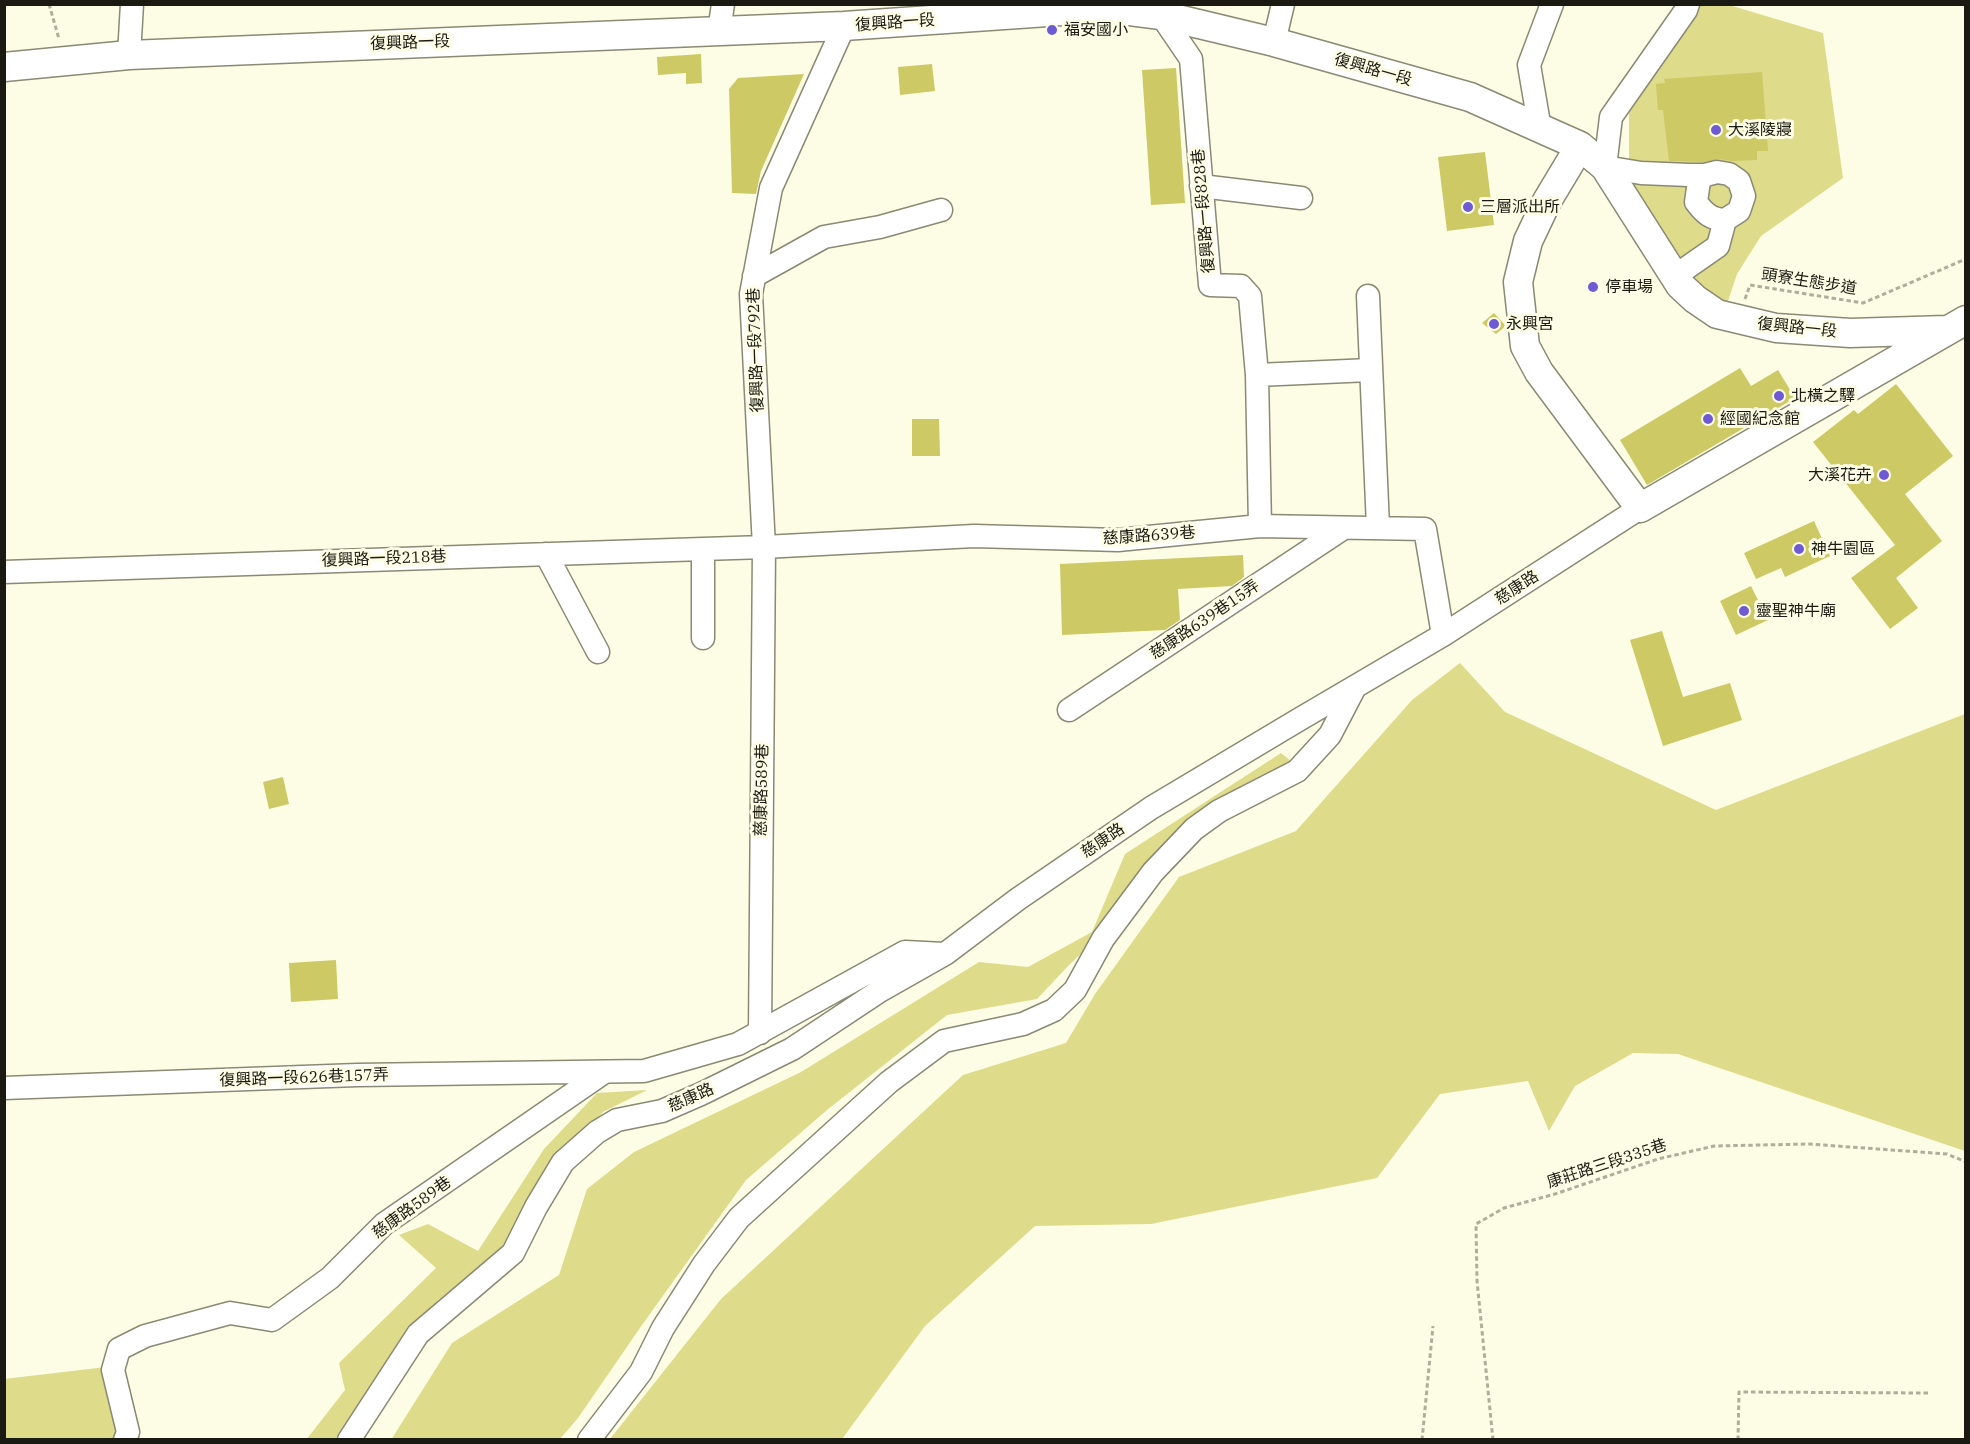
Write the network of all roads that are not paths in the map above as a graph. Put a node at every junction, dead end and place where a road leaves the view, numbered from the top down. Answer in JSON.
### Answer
{"nodes":[{"id":1,"x":132,"y":4,"type":"edge"},
{"id":2,"x":1283,"y":4,"type":"edge"},
{"id":3,"x":1552,"y":4,"type":"edge"},
{"id":4,"x":1688,"y":4,"type":"edge"},
{"id":5,"x":1161,"y":15,"type":"junction"},
{"id":6,"x":721,"y":18,"type":"edge"},
{"id":7,"x":844,"y":26,"type":"junction"},
{"id":8,"x":1274,"y":42,"type":"junction"},
{"id":9,"x":129,"y":55,"type":"junction"},
{"id":10,"x":4,"y":67,"type":"edge"},
{"id":11,"x":1540,"y":129,"type":"junction"},
{"id":12,"x":1580,"y":146,"type":"junction"},
{"id":13,"x":1605,"y":167,"type":"junction"},
{"id":14,"x":1706,"y":175,"type":"junction"},
{"id":15,"x":1201,"y":186,"type":"junction"},
{"id":16,"x":1302,"y":198,"type":"dead end"},
{"id":17,"x":941,"y":210,"type":"dead end"},
{"id":18,"x":1725,"y":220,"type":"junction"},
{"id":19,"x":754,"y":276,"type":"junction"},
{"id":20,"x":1675,"y":276,"type":"junction"},
{"id":21,"x":1368,"y":296,"type":"dead end"},
{"id":22,"x":1956,"y":325,"type":"edge"},
{"id":23,"x":1370,"y":370,"type":"junction"},
{"id":24,"x":1257,"y":375,"type":"junction"},
{"id":25,"x":1640,"y":508,"type":"junction"},
{"id":26,"x":1260,"y":526,"type":"junction"},
{"id":27,"x":1378,"y":527,"type":"junction"},
{"id":28,"x":1342,"y":529,"type":"junction"},
{"id":29,"x":764,"y":547,"type":"junction"},
{"id":30,"x":703,"y":549,"type":"junction"},
{"id":31,"x":546,"y":554,"type":"junction"},
{"id":32,"x":4,"y":572,"type":"edge"},
{"id":33,"x":1443,"y":635,"type":"junction"},
{"id":34,"x":704,"y":638,"type":"dead end"},
{"id":35,"x":598,"y":652,"type":"dead end"},
{"id":36,"x":1355,"y":687,"type":"junction"},
{"id":37,"x":1069,"y":710,"type":"dead end"},
{"id":38,"x":945,"y":954,"type":"junction"},
{"id":39,"x":759,"y":1033,"type":"junction"},
{"id":40,"x":603,"y":1073,"type":"junction"},
{"id":41,"x":4,"y":1088,"type":"edge"},
{"id":42,"x":125,"y":1440,"type":"edge"},
{"id":43,"x":349,"y":1440,"type":"edge"},
{"id":44,"x":589,"y":1440,"type":"edge"}],
"edges":[{"from":1,"to":9,"type":"street"},
{"from":2,"to":8,"type":"street"},
{"from":3,"to":11,"type":"street"},
{"from":4,"to":13,"type":"street"},
{"from":5,"to":7,"type":"main road","name":"復興路一段"},
{"from":5,"to":8,"type":"main road","name":"復興路一段"},
{"from":5,"to":15,"type":"street","name":"復興路一段828巷"},
{"from":6,"to":7,"type":"main road","name":"復興路一段"},
{"from":6,"to":9,"type":"main road","name":"復興路一段"},
{"from":7,"to":19,"type":"street","name":"復興路一段792巷"},
{"from":8,"to":11,"type":"main road","name":"復興路一段"},
{"from":9,"to":10,"type":"main road","name":"復興路一段"},
{"from":11,"to":12,"type":"main road","name":"復興路一段"},
{"from":12,"to":13,"type":"main road","name":"復興路一段"},
{"from":12,"to":25,"type":"main road"},
{"from":13,"to":14,"type":"street"},
{"from":13,"to":20,"type":"main road","name":"復興路一段"},
{"from":14,"to":18,"type":"street"},
{"from":14,"to":18,"type":"street"},
{"from":15,"to":16,"type":"street"},
{"from":15,"to":24,"type":"street","name":"復興路一段828巷"},
{"from":17,"to":19,"type":"street"},
{"from":18,"to":20,"type":"street"},
{"from":19,"to":29,"type":"street","name":"復興路一段792巷"},
{"from":20,"to":22,"type":"main road","name":"復興路一段"},
{"from":21,"to":23,"type":"street"},
{"from":22,"to":25,"type":"main road","name":"慈康路"},
{"from":23,"to":24,"type":"street"},
{"from":23,"to":27,"type":"street"},
{"from":24,"to":26,"type":"street","name":"復興路一段828巷"},
{"from":25,"to":33,"type":"street","name":"慈康路"},
{"from":26,"to":28,"type":"street","name":"慈康路639巷"},
{"from":26,"to":29,"type":"street","name":"慈康路639巷"},
{"from":27,"to":28,"type":"street","name":"慈康路639巷"},
{"from":27,"to":33,"type":"street","name":"慈康路639巷"},
{"from":28,"to":37,"type":"street","name":"慈康路639巷15弄"},
{"from":29,"to":30,"type":"street","name":"復興路一段218巷"},
{"from":29,"to":39,"type":"street","name":"慈康路589巷"},
{"from":30,"to":31,"type":"street","name":"復興路一段218巷"},
{"from":30,"to":34,"type":"street"},
{"from":31,"to":32,"type":"street","name":"復興路一段218巷"},
{"from":31,"to":35,"type":"street"},
{"from":33,"to":36,"type":"street","name":"慈康路"},
{"from":36,"to":38,"type":"street","name":"慈康路"},
{"from":36,"to":44,"type":"street"},
{"from":38,"to":39,"type":"street"},
{"from":38,"to":43,"type":"street","name":"慈康路"},
{"from":39,"to":40,"type":"street"},
{"from":40,"to":41,"type":"street","name":"復興路一段626巷157弄"},
{"from":40,"to":42,"type":"street","name":"慈康路589巷"}]}
